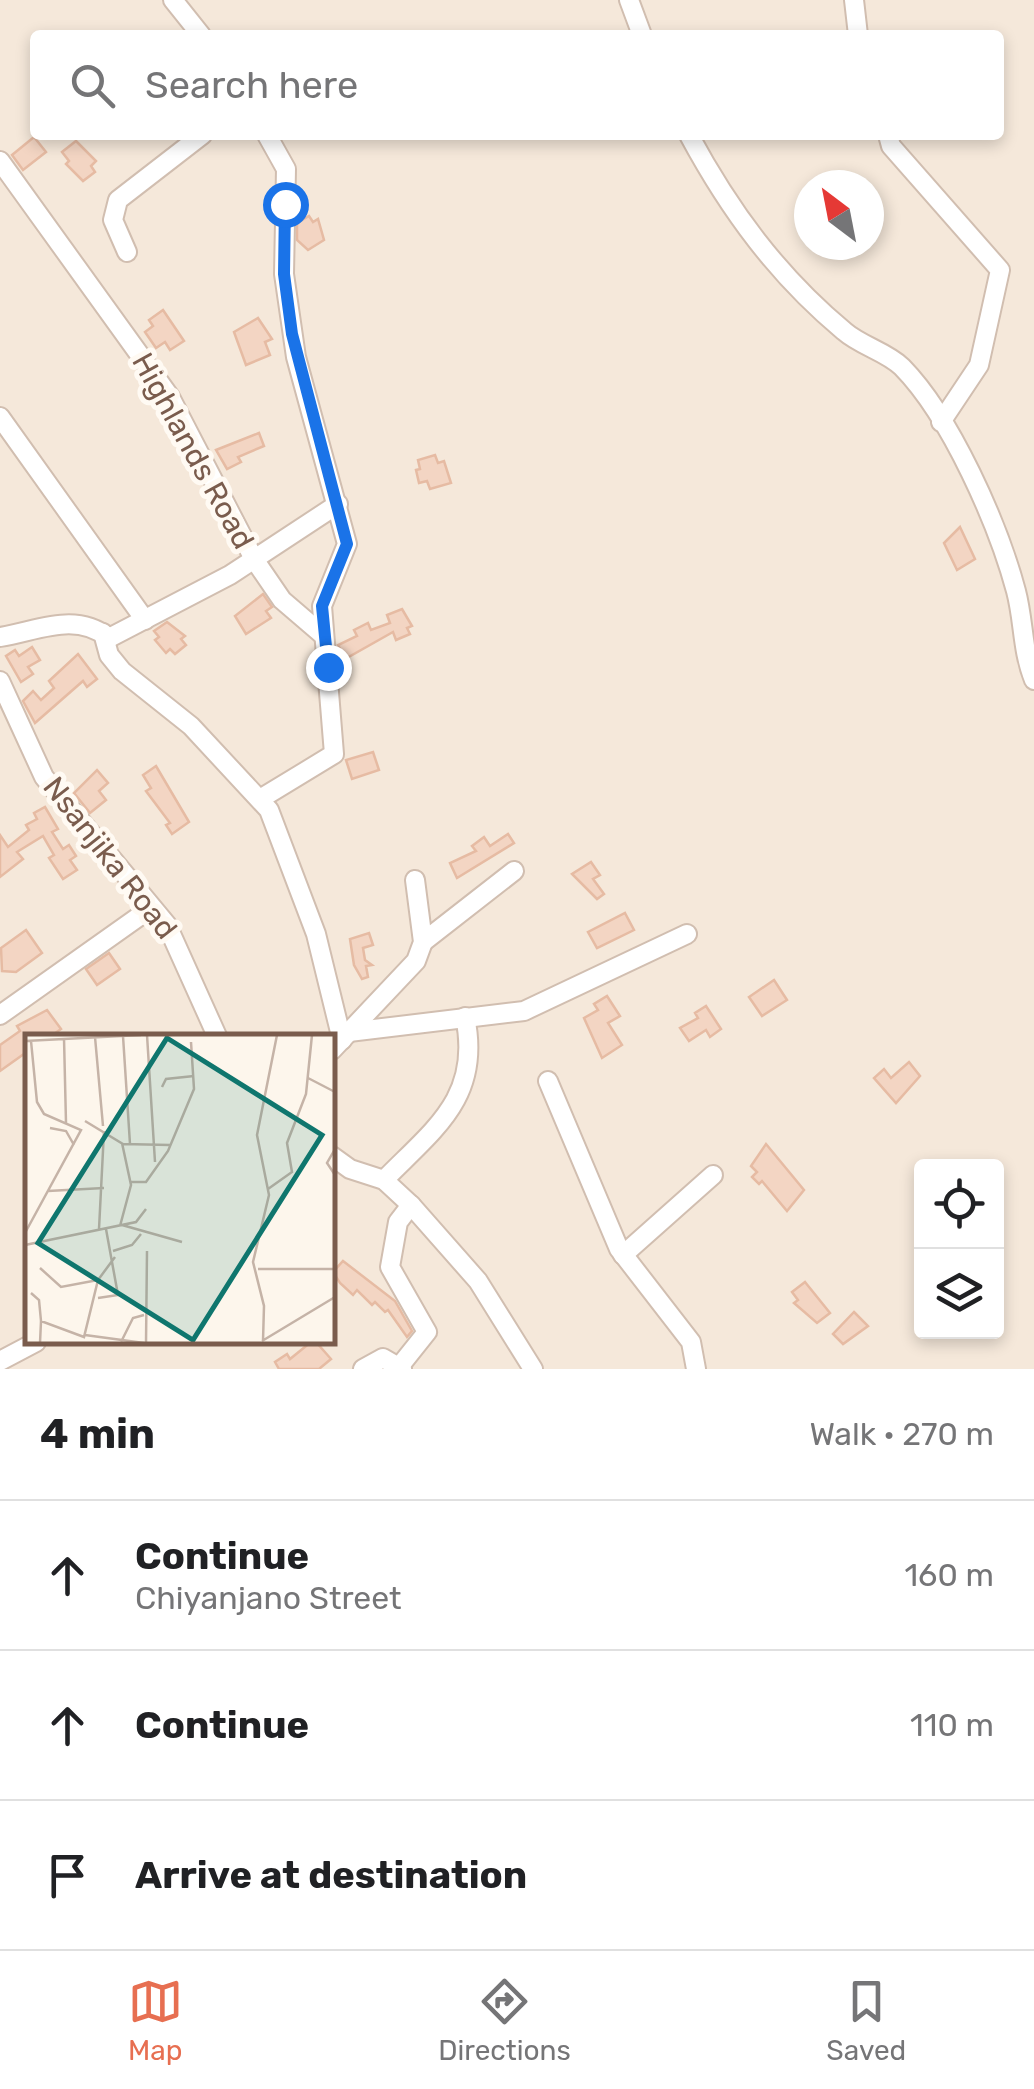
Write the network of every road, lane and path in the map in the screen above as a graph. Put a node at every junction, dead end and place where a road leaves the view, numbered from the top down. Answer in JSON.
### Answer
{"nodes":[{"id":1,"x":172,"y":0,"type":"edge"},
{"id":2,"x":630,"y":0,"type":"edge"},
{"id":3,"x":854,"y":0,"type":"edge"},
{"id":4,"x":197,"y":30,"type":"edge"},
{"id":5,"x":640,"y":30,"type":"edge"},
{"id":6,"x":857,"y":30,"type":"edge"},
{"id":7,"x":196,"y":140,"type":"edge"},
{"id":8,"x":270,"y":140,"type":"edge"},
{"id":9,"x":691,"y":140,"type":"edge"},
{"id":10,"x":889,"y":140,"type":"edge"},
{"id":11,"x":0,"y":161,"type":"edge"},
{"id":12,"x":127,"y":252,"type":"dead end"},
{"id":13,"x":0,"y":416,"type":"edge"},
{"id":14,"x":941,"y":422,"type":"junction"},
{"id":15,"x":338,"y":504,"type":"junction"},
{"id":16,"x":254,"y":559,"type":"junction"},
{"id":17,"x":145,"y":620,"type":"junction"},
{"id":18,"x":103,"y":634,"type":"junction"},
{"id":19,"x":324,"y":636,"type":"junction"},
{"id":20,"x":0,"y":637,"type":"edge"},
{"id":21,"x":1034,"y":680,"type":"edge"},
{"id":22,"x":0,"y":681,"type":"edge"},
{"id":23,"x":260,"y":799,"type":"junction"},
{"id":24,"x":514,"y":870,"type":"dead end"},
{"id":25,"x":415,"y":880,"type":"dead end"},
{"id":26,"x":151,"y":908,"type":"junction"},
{"id":27,"x":688,"y":934,"type":"dead end"},
{"id":28,"x":422,"y":942,"type":"junction"},
{"id":29,"x":0,"y":1016,"type":"edge"},
{"id":30,"x":464,"y":1016,"type":"junction"},
{"id":31,"x":216,"y":1034,"type":"edge"},
{"id":32,"x":341,"y":1041,"type":"edge"},
{"id":33,"x":548,"y":1081,"type":"dead end"},
{"id":34,"x":335,"y":1158,"type":"edge"},
{"id":35,"x":713,"y":1175,"type":"dead end"},
{"id":36,"x":384,"y":1180,"type":"junction"},
{"id":37,"x":411,"y":1205,"type":"junction"},
{"id":38,"x":623,"y":1255,"type":"junction"},
{"id":39,"x":32,"y":1344,"type":"edge"},
{"id":40,"x":0,"y":1361,"type":"edge"},
{"id":41,"x":401,"y":1368,"type":"edge"},
{"id":42,"x":363,"y":1369,"type":"edge"},
{"id":43,"x":533,"y":1369,"type":"edge"},
{"id":44,"x":696,"y":1369,"type":"edge"}],
"edges":[{"from":1,"to":4,"type":"street"},
{"from":2,"to":5,"type":"street"},
{"from":3,"to":6,"type":"street"},
{"from":7,"to":12,"type":"street"},
{"from":8,"to":15,"type":"street"},
{"from":9,"to":14,"type":"street"},
{"from":10,"to":14,"type":"street"},
{"from":11,"to":16,"type":"street","name":"Highlands Road"},
{"from":13,"to":17,"type":"street"},
{"from":14,"to":21,"type":"street"},
{"from":15,"to":16,"type":"street"},
{"from":15,"to":19,"type":"street"},
{"from":16,"to":17,"type":"street"},
{"from":16,"to":19,"type":"street","name":"Highlands Road"},
{"from":17,"to":18,"type":"street"},
{"from":18,"to":20,"type":"street"},
{"from":18,"to":23,"type":"street"},
{"from":19,"to":23,"type":"street"},
{"from":22,"to":26,"type":"street","name":"Nsanjika Road"},
{"from":23,"to":32,"type":"street"},
{"from":24,"to":28,"type":"street"},
{"from":25,"to":28,"type":"street"},
{"from":26,"to":29,"type":"street"},
{"from":26,"to":31,"type":"street","name":"Nsanjika Road"},
{"from":27,"to":30,"type":"street"},
{"from":28,"to":32,"type":"street"},
{"from":30,"to":32,"type":"street"},
{"from":30,"to":36,"type":"street"},
{"from":33,"to":38,"type":"street"},
{"from":34,"to":36,"type":"street"},
{"from":35,"to":38,"type":"street"},
{"from":36,"to":37,"type":"street"},
{"from":37,"to":41,"type":"street"},
{"from":37,"to":43,"type":"street"},
{"from":38,"to":44,"type":"street"},
{"from":39,"to":40,"type":"street"},
{"from":41,"to":42,"type":"street"}]}
